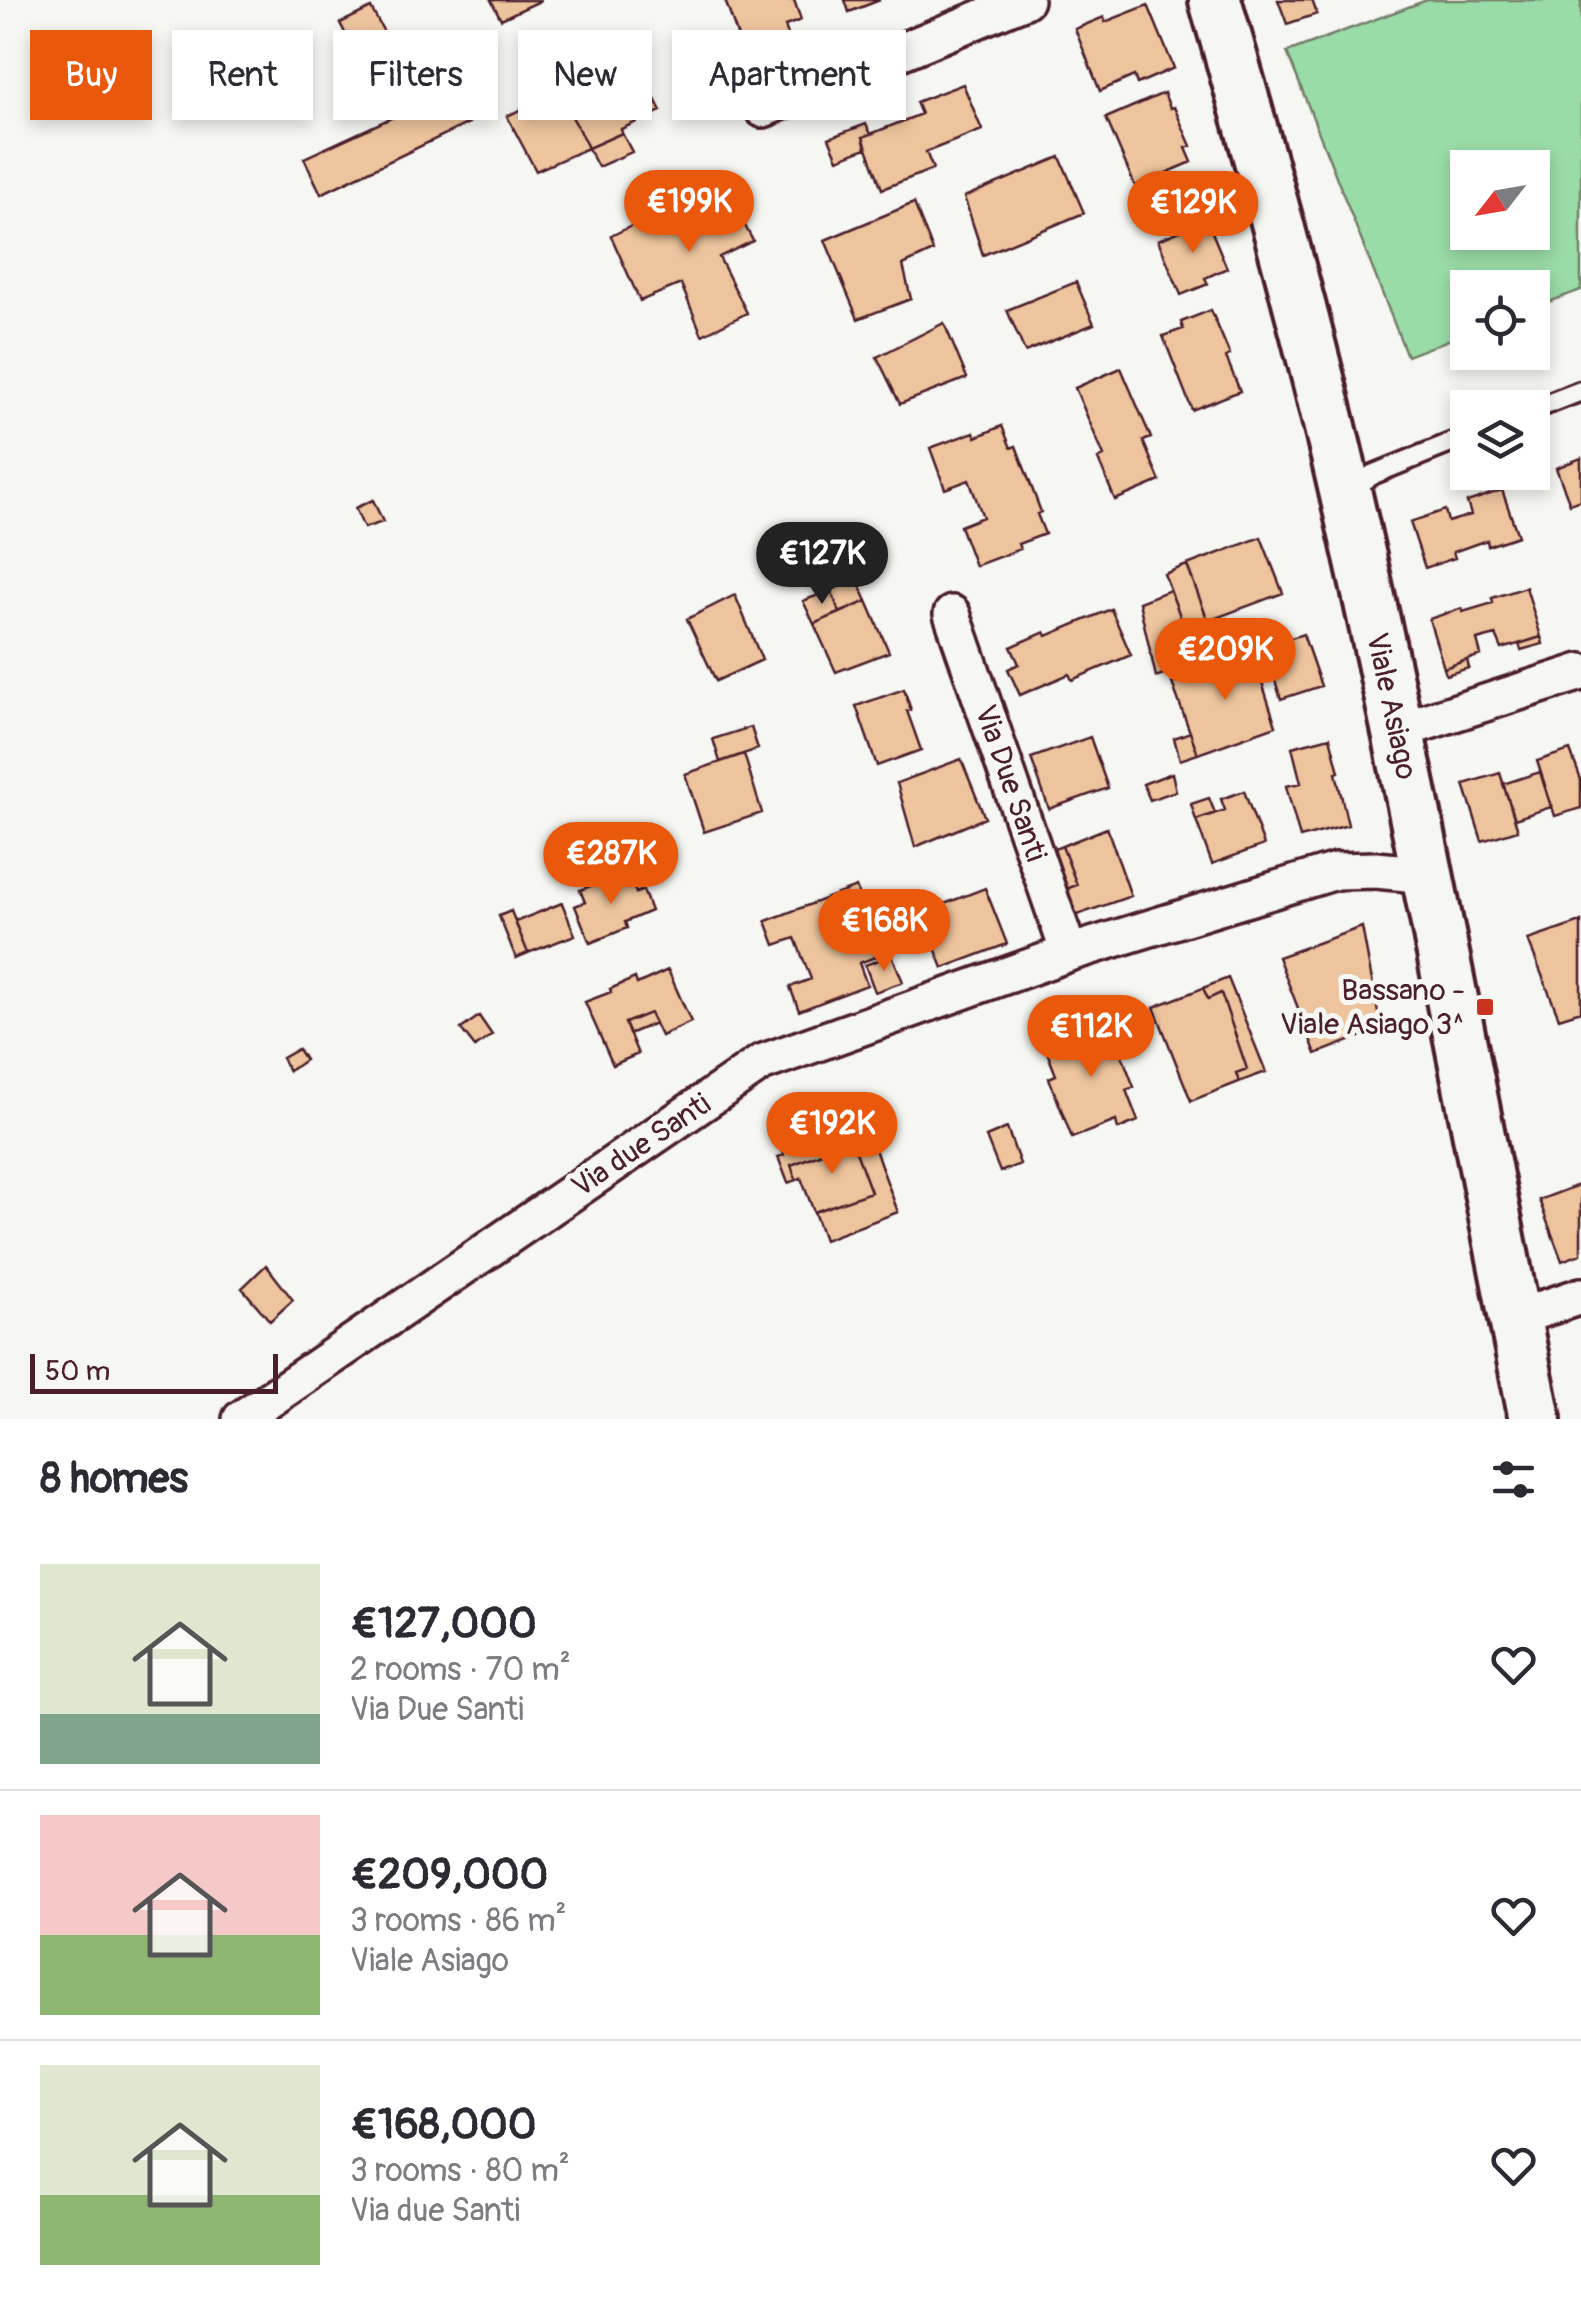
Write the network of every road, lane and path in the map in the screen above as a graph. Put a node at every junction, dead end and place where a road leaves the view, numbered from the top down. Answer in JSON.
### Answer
{"nodes":[{"id":1,"x":1025,"y":0,"type":"edge"},
{"id":2,"x":1214,"y":0,"type":"edge"},
{"id":3,"x":906,"y":50,"type":"edge"},
{"id":4,"x":1581,"y":390,"type":"edge"},
{"id":5,"x":1550,"y":403,"type":"edge"},
{"id":6,"x":1450,"y":443,"type":"edge"},
{"id":7,"x":1345,"y":492,"type":"junction"},
{"id":8,"x":952,"y":614,"type":"dead end"},
{"id":9,"x":1581,"y":672,"type":"edge"},
{"id":10,"x":1398,"y":731,"type":"junction"},
{"id":11,"x":1428,"y":875,"type":"junction"},
{"id":12,"x":1069,"y":953,"type":"junction"},
{"id":13,"x":1581,"y":1296,"type":"edge"},
{"id":14,"x":1515,"y":1318,"type":"junction"},
{"id":15,"x":241,"y":1419,"type":"edge"},
{"id":16,"x":1535,"y":1419,"type":"edge"}],
"edges":[{"from":1,"to":3,"type":"street"},
{"from":2,"to":7,"type":"main road","name":"Viale Asiago"},
{"from":4,"to":5,"type":"lane"},
{"from":6,"to":7,"type":"lane"},
{"from":7,"to":10,"type":"main road","name":"Viale Asiago"},
{"from":8,"to":12,"type":"street","name":"Via Due Santi"},
{"from":9,"to":10,"type":"street"},
{"from":10,"to":11,"type":"main road","name":"Viale Asiago"},
{"from":11,"to":12,"type":"street","name":"Via due Santi"},
{"from":11,"to":14,"type":"main road","name":"Viale Asiago"},
{"from":12,"to":15,"type":"street","name":"Via due Santi"},
{"from":13,"to":14,"type":"street"},
{"from":14,"to":16,"type":"main road","name":"Viale Asiago"}]}
